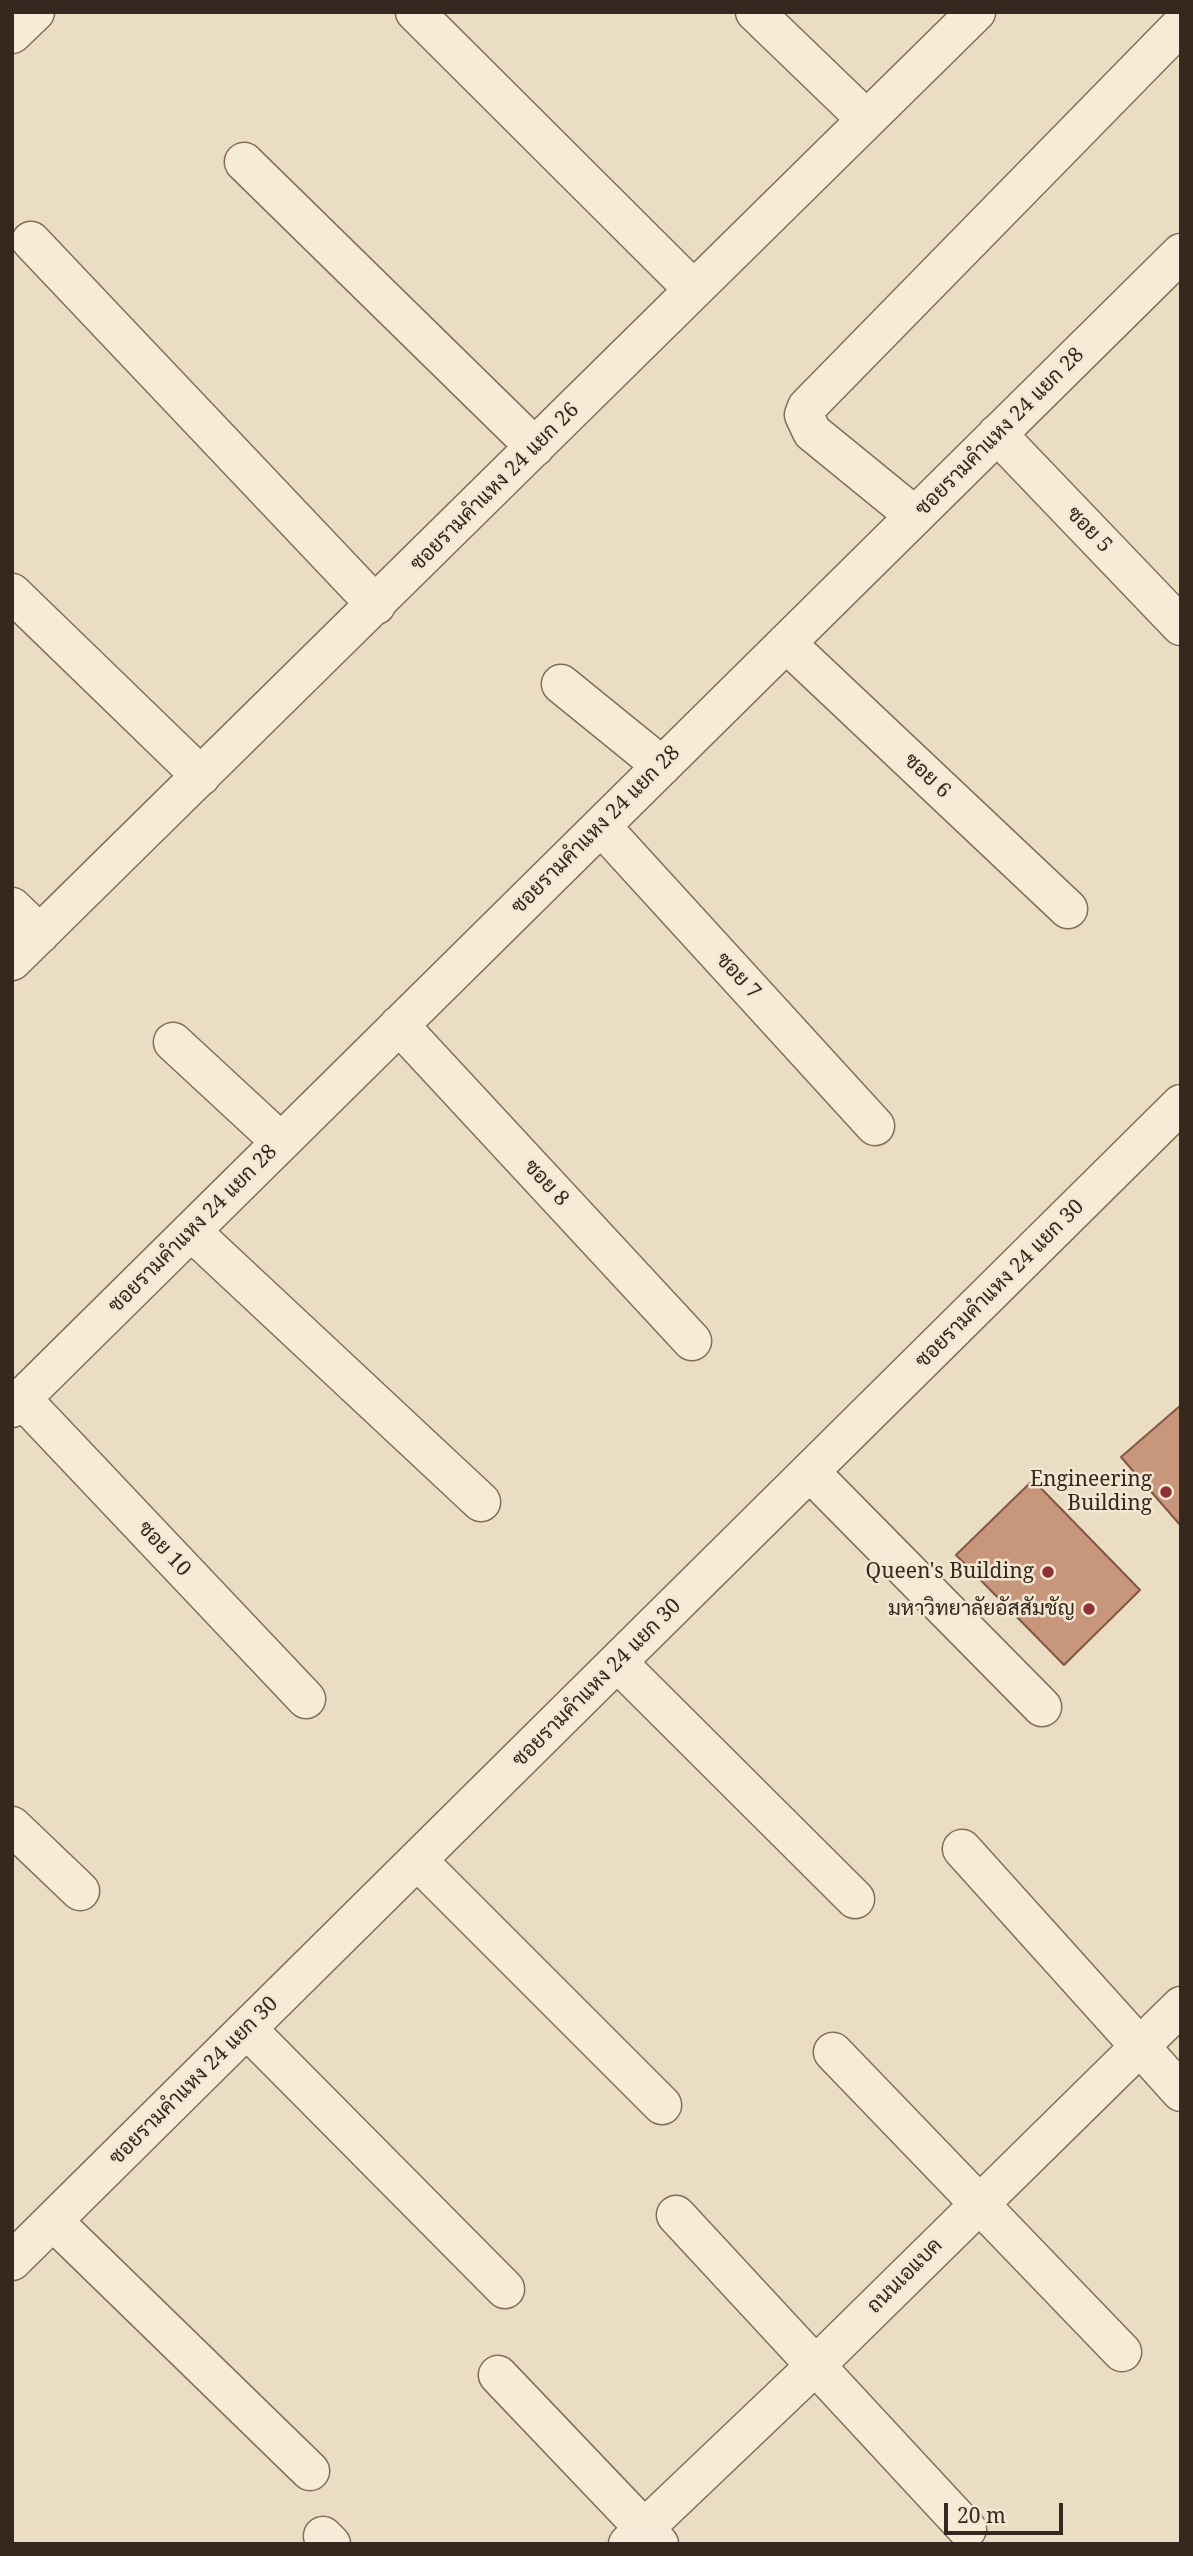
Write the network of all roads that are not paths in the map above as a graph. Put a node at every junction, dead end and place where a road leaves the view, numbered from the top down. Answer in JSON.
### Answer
{"nodes":[{"id":1,"x":35,"y":12,"type":"edge"},
{"id":2,"x":415,"y":12,"type":"edge"},
{"id":3,"x":755,"y":12,"type":"edge"},
{"id":4,"x":976,"y":12,"type":"edge"},
{"id":5,"x":1181,"y":25,"type":"edge"},
{"id":6,"x":12,"y":34,"type":"edge"},
{"id":7,"x":866,"y":119,"type":"junction"},
{"id":8,"x":244,"y":162,"type":"dead end"},
{"id":9,"x":31,"y":241,"type":"dead end"},
{"id":10,"x":1181,"y":253,"type":"edge"},
{"id":11,"x":693,"y":289,"type":"junction"},
{"id":12,"x":998,"y":435,"type":"junction"},
{"id":13,"x":535,"y":447,"type":"junction"},
{"id":14,"x":915,"y":516,"type":"junction"},
{"id":15,"x":12,"y":593,"type":"edge"},
{"id":16,"x":376,"y":605,"type":"junction"},
{"id":17,"x":1181,"y":626,"type":"edge"},
{"id":18,"x":786,"y":643,"type":"junction"},
{"id":19,"x":561,"y":684,"type":"dead end"},
{"id":20,"x":662,"y":766,"type":"junction"},
{"id":21,"x":201,"y":776,"type":"junction"},
{"id":22,"x":601,"y":826,"type":"junction"},
{"id":23,"x":12,"y":907,"type":"edge"},
{"id":24,"x":1068,"y":909,"type":"dead end"},
{"id":25,"x":40,"y":934,"type":"junction"},
{"id":26,"x":12,"y":961,"type":"edge"},
{"id":27,"x":399,"y":1025,"type":"junction"},
{"id":28,"x":173,"y":1042,"type":"dead end"},
{"id":29,"x":1181,"y":1104,"type":"edge"},
{"id":30,"x":876,"y":1126,"type":"dead end"},
{"id":31,"x":281,"y":1142,"type":"junction"},
{"id":32,"x":191,"y":1231,"type":"junction"},
{"id":33,"x":692,"y":1341,"type":"dead end"},
{"id":34,"x":17,"y":1403,"type":"edge"},
{"id":35,"x":810,"y":1472,"type":"junction"},
{"id":36,"x":481,"y":1502,"type":"dead end"},
{"id":37,"x":618,"y":1663,"type":"junction"},
{"id":38,"x":306,"y":1699,"type":"dead end"},
{"id":39,"x":1042,"y":1707,"type":"dead end"},
{"id":40,"x":12,"y":1826,"type":"edge"},
{"id":41,"x":962,"y":1849,"type":"dead end"},
{"id":42,"x":417,"y":1860,"type":"junction"},
{"id":43,"x":80,"y":1891,"type":"dead end"},
{"id":44,"x":855,"y":1899,"type":"dead end"},
{"id":45,"x":1181,"y":2006,"type":"edge"},
{"id":46,"x":247,"y":2029,"type":"junction"},
{"id":47,"x":1139,"y":2046,"type":"junction"},
{"id":48,"x":833,"y":2052,"type":"dead end"},
{"id":49,"x":1181,"y":2092,"type":"edge"},
{"id":50,"x":662,"y":2105,"type":"dead end"},
{"id":51,"x":979,"y":2202,"type":"junction"},
{"id":52,"x":676,"y":2215,"type":"dead end"},
{"id":53,"x":52,"y":2221,"type":"junction"},
{"id":54,"x":12,"y":2261,"type":"edge"},
{"id":55,"x":505,"y":2289,"type":"dead end"},
{"id":56,"x":1122,"y":2352,"type":"dead end"},
{"id":57,"x":816,"y":2365,"type":"junction"},
{"id":58,"x":498,"y":2375,"type":"dead end"},
{"id":59,"x":310,"y":2470,"type":"dead end"},
{"id":60,"x":967,"y":2529,"type":"dead end"},
{"id":61,"x":644,"y":2539,"type":"edge"}],
"edges":[{"from":1,"to":6,"type":"street"},
{"from":2,"to":11,"type":"street"},
{"from":3,"to":7,"type":"street"},
{"from":4,"to":7,"type":"street","name":"ซอยรามคำแหง 24 แยก 26"},
{"from":5,"to":14,"type":"street"},
{"from":7,"to":11,"type":"street","name":"ซอยรามคำแหง 24 แยก 26"},
{"from":8,"to":13,"type":"street"},
{"from":9,"to":16,"type":"street"},
{"from":10,"to":12,"type":"street","name":"ซอยรามคำแหง 24 แยก 28"},
{"from":11,"to":13,"type":"street","name":"ซอยรามคำแหง 24 แยก 26"},
{"from":12,"to":14,"type":"street","name":"ซอยรามคำแหง 24 แยก 28"},
{"from":12,"to":17,"type":"street","name":"ซอย 5"},
{"from":13,"to":16,"type":"street","name":"ซอยรามคำแหง 24 แยก 26"},
{"from":14,"to":18,"type":"street","name":"ซอยรามคำแหง 24 แยก 28"},
{"from":15,"to":21,"type":"street"},
{"from":16,"to":21,"type":"street","name":"ซอยรามคำแหง 24 แยก 26"},
{"from":18,"to":20,"type":"street","name":"ซอยรามคำแหง 24 แยก 28"},
{"from":18,"to":24,"type":"street","name":"ซอย 6"},
{"from":19,"to":20,"type":"street"},
{"from":20,"to":22,"type":"street","name":"ซอยรามคำแหง 24 แยก 28"},
{"from":21,"to":25,"type":"street","name":"ซอยรามคำแหง 24 แยก 26"},
{"from":22,"to":27,"type":"street","name":"ซอยรามคำแหง 24 แยก 28"},
{"from":22,"to":30,"type":"street","name":"ซอย 7"},
{"from":23,"to":25,"type":"street"},
{"from":25,"to":26,"type":"street","name":"ซอยรามคำแหง 24 แยก 26"},
{"from":27,"to":31,"type":"street","name":"ซอยรามคำแหง 24 แยก 28"},
{"from":27,"to":33,"type":"street","name":"ซอย 8"},
{"from":28,"to":31,"type":"street"},
{"from":29,"to":35,"type":"street","name":"ซอยรามคำแหง 24 แยก 30"},
{"from":31,"to":32,"type":"street","name":"ซอยรามคำแหง 24 แยก 28"},
{"from":32,"to":34,"type":"street","name":"ซอยรามคำแหง 24 แยก 28"},
{"from":32,"to":36,"type":"street"},
{"from":34,"to":38,"type":"street","name":"ซอย 10"},
{"from":35,"to":37,"type":"street","name":"ซอยรามคำแหง 24 แยก 30"},
{"from":35,"to":39,"type":"street"},
{"from":37,"to":42,"type":"street","name":"ซอยรามคำแหง 24 แยก 30"},
{"from":37,"to":44,"type":"street"},
{"from":40,"to":43,"type":"street"},
{"from":41,"to":47,"type":"street"},
{"from":42,"to":46,"type":"street","name":"ซอยรามคำแหง 24 แยก 30"},
{"from":42,"to":50,"type":"street"},
{"from":45,"to":47,"type":"street","name":"ถนนเอแบค"},
{"from":46,"to":53,"type":"street","name":"ซอยรามคำแหง 24 แยก 30"},
{"from":46,"to":55,"type":"street"},
{"from":47,"to":49,"type":"street"},
{"from":47,"to":51,"type":"street","name":"ถนนเอแบค"},
{"from":48,"to":51,"type":"street"},
{"from":51,"to":56,"type":"street"},
{"from":51,"to":57,"type":"street","name":"ถนนเอแบค"},
{"from":52,"to":57,"type":"street"},
{"from":53,"to":54,"type":"street","name":"ซอยรามคำแหง 24 แยก 30"},
{"from":53,"to":59,"type":"street"},
{"from":57,"to":60,"type":"street"},
{"from":57,"to":61,"type":"street","name":"ถนนเอแบค"},
{"from":58,"to":61,"type":"street"}]}
